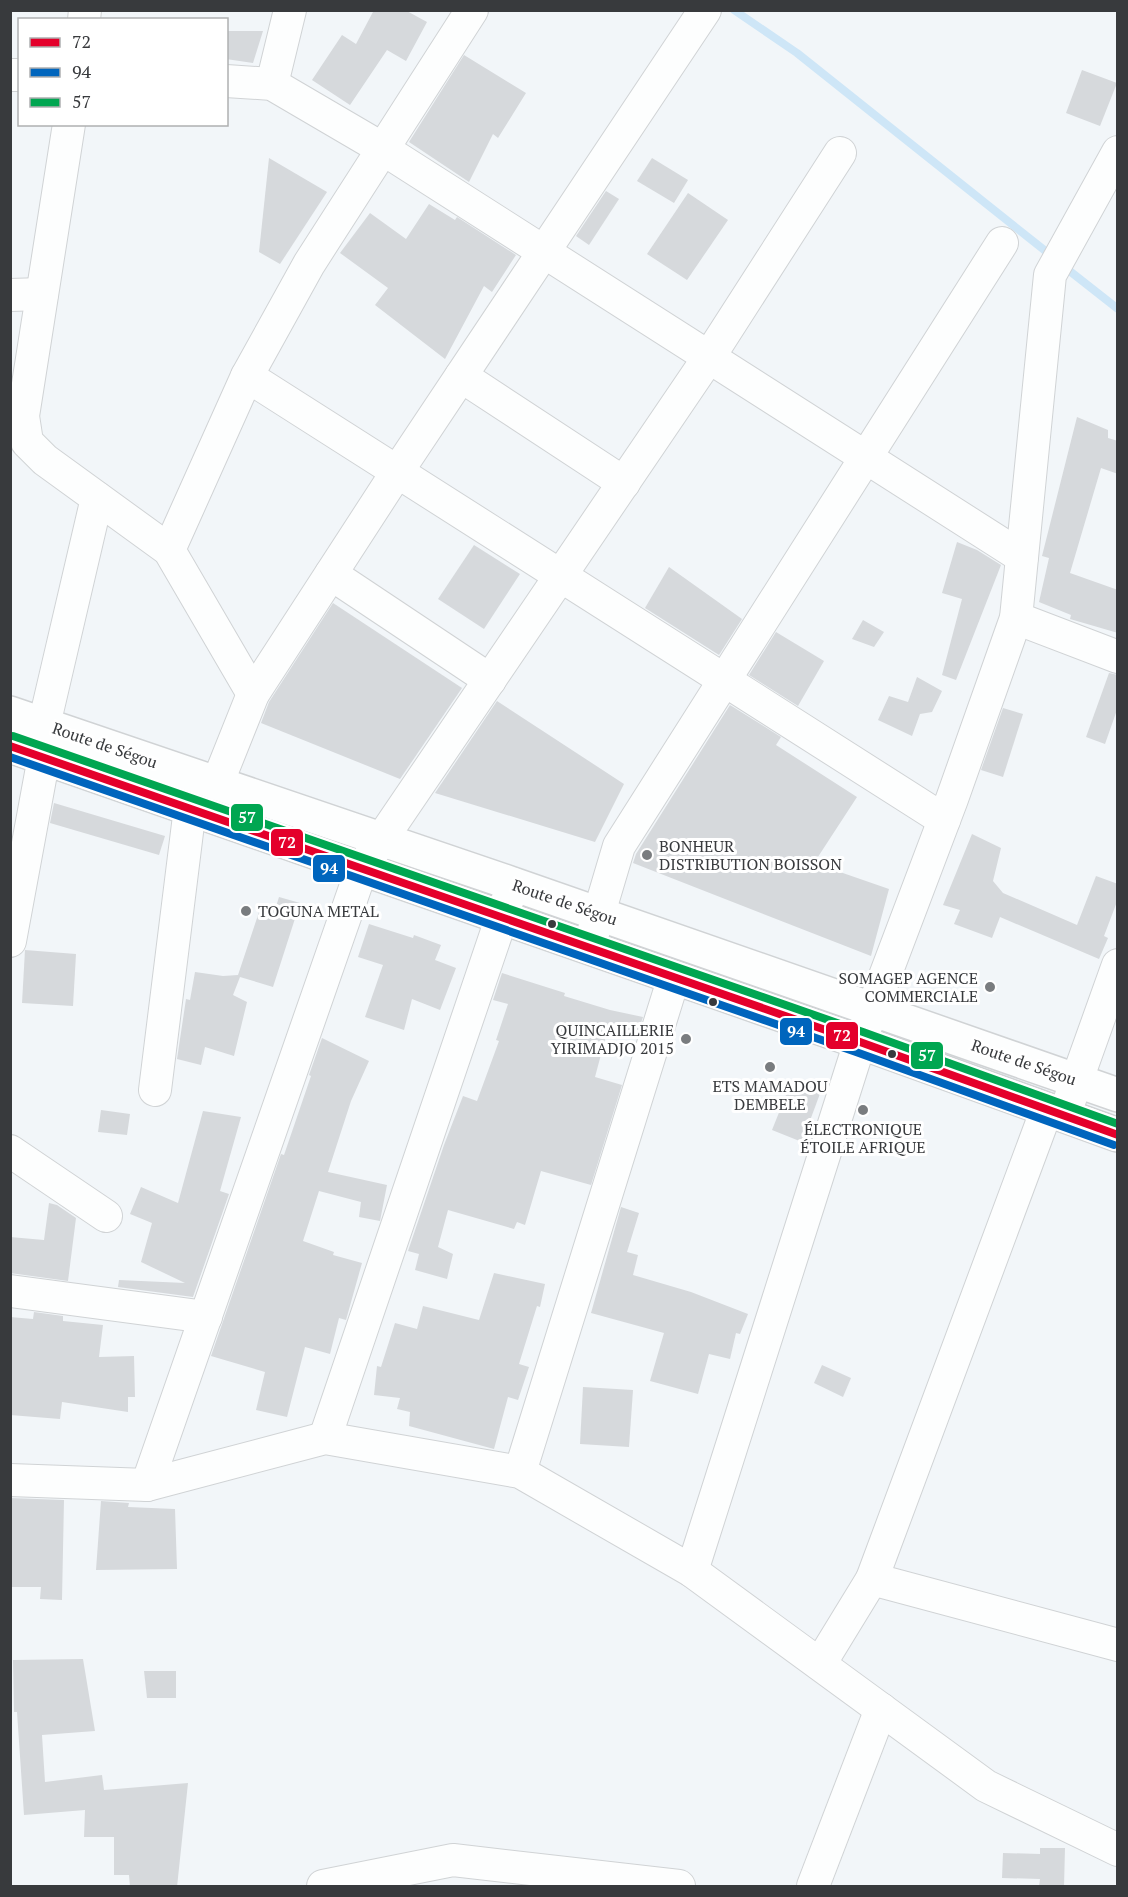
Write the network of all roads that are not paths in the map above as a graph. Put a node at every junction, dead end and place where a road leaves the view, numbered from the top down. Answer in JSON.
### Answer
{"nodes":[{"id":1,"x":290,"y":10,"type":"edge"},
{"id":2,"x":472,"y":10,"type":"edge"},
{"id":3,"x":705,"y":10,"type":"edge"},
{"id":4,"x":228,"y":81,"type":"edge"},
{"id":5,"x":272,"y":84,"type":"junction"},
{"id":6,"x":69,"y":126,"type":"edge"},
{"id":7,"x":383,"y":149,"type":"junction"},
{"id":8,"x":1118,"y":152,"type":"edge"},
{"id":9,"x":840,"y":153,"type":"dead end"},
{"id":10,"x":1002,"y":243,"type":"dead end"},
{"id":11,"x":544,"y":252,"type":"junction"},
{"id":12,"x":42,"y":294,"type":"junction"},
{"id":13,"x":10,"y":295,"type":"edge"},
{"id":14,"x":709,"y":357,"type":"junction"},
{"id":15,"x":247,"y":376,"type":"junction"},
{"id":16,"x":461,"y":376,"type":"junction"},
{"id":17,"x":866,"y":457,"type":"junction"},
{"id":18,"x":397,"y":472,"type":"junction"},
{"id":19,"x":624,"y":483,"type":"junction"},
{"id":20,"x":97,"y":498,"type":"junction"},
{"id":21,"x":169,"y":550,"type":"junction"},
{"id":22,"x":1022,"y":557,"type":"junction"},
{"id":23,"x":331,"y":574,"type":"junction"},
{"id":24,"x":561,"y":576,"type":"junction"},
{"id":25,"x":1016,"y":618,"type":"junction"},
{"id":26,"x":1118,"y":657,"type":"edge"},
{"id":27,"x":490,"y":680,"type":"junction"},
{"id":28,"x":724,"y":680,"type":"junction"},
{"id":29,"x":253,"y":694,"type":"junction"},
{"id":30,"x":10,"y":713,"type":"edge"},
{"id":31,"x":44,"y":725,"type":"junction"},
{"id":32,"x":10,"y":746,"type":"edge"},
{"id":33,"x":44,"y":757,"type":"junction"},
{"id":34,"x":217,"y":784,"type":"junction"},
{"id":35,"x":190,"y":808,"type":"junction"},
{"id":36,"x":944,"y":820,"type":"junction"},
{"id":37,"x":381,"y":839,"type":"junction"},
{"id":38,"x":362,"y":868,"type":"junction"},
{"id":39,"x":513,"y":884,"type":"junction"},
{"id":40,"x":599,"y":914,"type":"junction"},
{"id":41,"x":502,"y":917,"type":"junction"},
{"id":42,"x":10,"y":941,"type":"edge"},
{"id":43,"x":589,"y":947,"type":"junction"},
{"id":44,"x":1118,"y":965,"type":"edge"},
{"id":45,"x":674,"y":977,"type":"junction"},
{"id":46,"x":873,"y":1009,"type":"junction"},
{"id":47,"x":860,"y":1042,"type":"junction"},
{"id":48,"x":1076,"y":1081,"type":"junction"},
{"id":49,"x":155,"y":1090,"type":"dead end"},
{"id":50,"x":1118,"y":1095,"type":"edge"},
{"id":51,"x":1056,"y":1113,"type":"junction"},
{"id":52,"x":1118,"y":1135,"type":"edge"},
{"id":53,"x":10,"y":1151,"type":"edge"},
{"id":54,"x":106,"y":1216,"type":"dead end"},
{"id":55,"x":10,"y":1291,"type":"edge"},
{"id":56,"x":206,"y":1317,"type":"junction"},
{"id":57,"x":326,"y":1438,"type":"junction"},
{"id":58,"x":520,"y":1472,"type":"junction"},
{"id":59,"x":10,"y":1480,"type":"edge"},
{"id":60,"x":147,"y":1485,"type":"junction"},
{"id":61,"x":692,"y":1571,"type":"junction"},
{"id":62,"x":872,"y":1580,"type":"junction"},
{"id":63,"x":1118,"y":1645,"type":"edge"},
{"id":64,"x":820,"y":1664,"type":"junction"},
{"id":65,"x":881,"y":1709,"type":"junction"},
{"id":66,"x":1118,"y":1850,"type":"edge"},
{"id":67,"x":323,"y":1887,"type":"edge"},
{"id":68,"x":679,"y":1887,"type":"edge"},
{"id":69,"x":813,"y":1887,"type":"edge"}],
"edges":[{"from":1,"to":5,"type":"street"},
{"from":2,"to":7,"type":"street"},
{"from":3,"to":11,"type":"street"},
{"from":4,"to":5,"type":"street"},
{"from":5,"to":7,"type":"street"},
{"from":6,"to":12,"type":"street"},
{"from":7,"to":11,"type":"street"},
{"from":7,"to":15,"type":"street"},
{"from":8,"to":22,"type":"street"},
{"from":9,"to":14,"type":"street"},
{"from":10,"to":17,"type":"street"},
{"from":11,"to":14,"type":"street"},
{"from":11,"to":16,"type":"street"},
{"from":12,"to":13,"type":"street"},
{"from":12,"to":20,"type":"street"},
{"from":14,"to":17,"type":"street"},
{"from":14,"to":19,"type":"street"},
{"from":15,"to":18,"type":"street"},
{"from":15,"to":21,"type":"street"},
{"from":16,"to":18,"type":"street"},
{"from":16,"to":19,"type":"street"},
{"from":17,"to":22,"type":"street"},
{"from":17,"to":28,"type":"street"},
{"from":18,"to":23,"type":"street"},
{"from":18,"to":24,"type":"street"},
{"from":19,"to":24,"type":"street"},
{"from":20,"to":21,"type":"street"},
{"from":20,"to":31,"type":"street"},
{"from":21,"to":29,"type":"street"},
{"from":22,"to":25,"type":"street"},
{"from":23,"to":27,"type":"street"},
{"from":23,"to":29,"type":"street"},
{"from":24,"to":27,"type":"street"},
{"from":24,"to":28,"type":"street"},
{"from":25,"to":26,"type":"street"},
{"from":25,"to":36,"type":"street"},
{"from":27,"to":37,"type":"street"},
{"from":28,"to":36,"type":"street"},
{"from":28,"to":40,"type":"street"},
{"from":29,"to":34,"type":"street"},
{"from":30,"to":31,"type":"highway","name":"Route de Ségou"},
{"from":31,"to":34,"type":"highway","name":"Route de Ségou"},
{"from":32,"to":33,"type":"highway","name":"Route de Ségou"},
{"from":33,"to":35,"type":"highway","name":"Route de Ségou"},
{"from":33,"to":42,"type":"street"},
{"from":34,"to":37,"type":"highway","name":"Route de Ségou"},
{"from":35,"to":38,"type":"highway","name":"Route de Ségou"},
{"from":35,"to":49,"type":"street"},
{"from":36,"to":46,"type":"street"},
{"from":37,"to":38,"type":"street"},
{"from":37,"to":39,"type":"highway","name":"Route de Ségou"},
{"from":38,"to":41,"type":"highway","name":"Route de Ségou"},
{"from":38,"to":56,"type":"street"},
{"from":39,"to":40,"type":"highway","name":"Route de Ségou"},
{"from":39,"to":41,"type":"street"},
{"from":40,"to":43,"type":"street"},
{"from":40,"to":46,"type":"highway","name":"Route de Ségou"},
{"from":41,"to":43,"type":"highway","name":"Route de Ségou"},
{"from":41,"to":57,"type":"street"},
{"from":43,"to":45,"type":"highway","name":"Route de Ségou"},
{"from":44,"to":48,"type":"street"},
{"from":45,"to":47,"type":"highway","name":"Route de Ségou"},
{"from":45,"to":58,"type":"street"},
{"from":46,"to":47,"type":"street"},
{"from":46,"to":48,"type":"highway","name":"Route de Ségou"},
{"from":47,"to":51,"type":"highway","name":"Route de Ségou"},
{"from":47,"to":61,"type":"street"},
{"from":48,"to":50,"type":"highway","name":"Route de Ségou"},
{"from":48,"to":51,"type":"street"},
{"from":51,"to":52,"type":"highway","name":"Route de Ségou"},
{"from":51,"to":62,"type":"street"},
{"from":53,"to":54,"type":"street"},
{"from":55,"to":56,"type":"street"},
{"from":56,"to":60,"type":"street"},
{"from":57,"to":58,"type":"street"},
{"from":57,"to":60,"type":"street"},
{"from":58,"to":61,"type":"street"},
{"from":59,"to":60,"type":"street"},
{"from":61,"to":64,"type":"street"},
{"from":62,"to":63,"type":"street"},
{"from":62,"to":64,"type":"street"},
{"from":64,"to":65,"type":"street"},
{"from":65,"to":66,"type":"street"},
{"from":65,"to":69,"type":"street"},
{"from":67,"to":68,"type":"street"}]}
